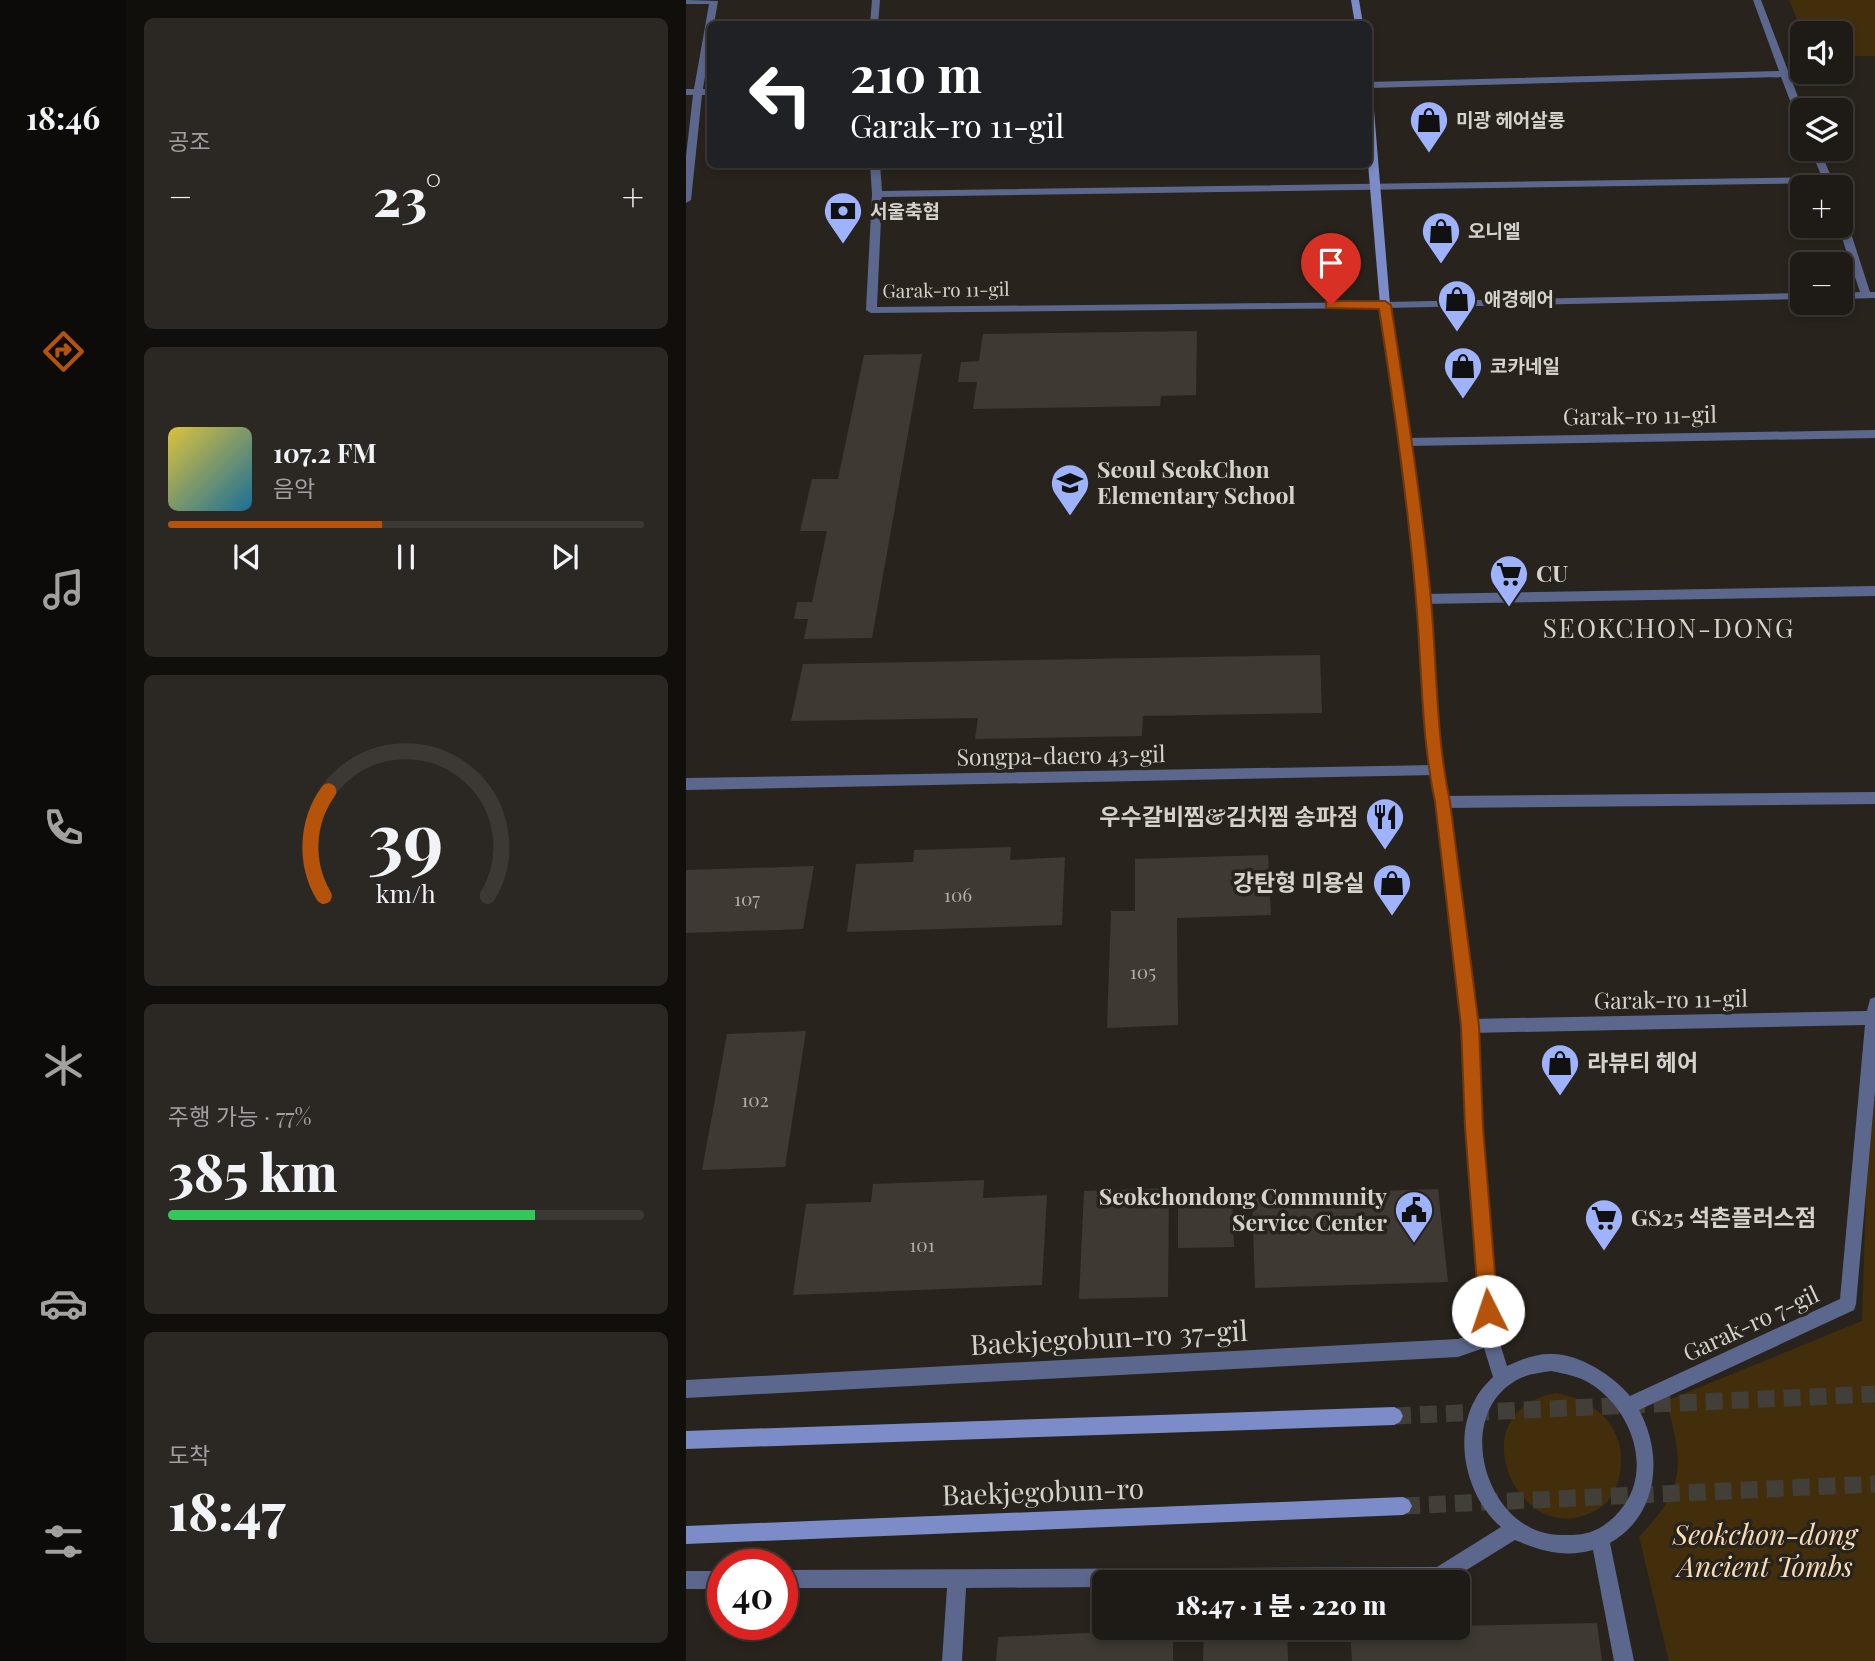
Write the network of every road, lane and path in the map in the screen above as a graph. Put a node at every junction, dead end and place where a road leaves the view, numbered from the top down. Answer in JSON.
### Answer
{"nodes":[{"id":1,"x":714,"y":0,"type":"edge"},
{"id":2,"x":876,"y":0,"type":"edge"},
{"id":3,"x":1355,"y":0,"type":"edge"},
{"id":4,"x":1758,"y":0,"type":"edge"},
{"id":5,"x":686,"y":1,"type":"edge"},
{"id":6,"x":710,"y":21,"type":"edge"},
{"id":7,"x":874,"y":21,"type":"edge"},
{"id":8,"x":1358,"y":21,"type":"edge"},
{"id":9,"x":707,"y":40,"type":"edge"},
{"id":10,"x":1784,"y":74,"type":"junction"},
{"id":11,"x":1372,"y":85,"type":"edge"},
{"id":12,"x":686,"y":92,"type":"edge"},
{"id":13,"x":698,"y":92,"type":"junction"},
{"id":14,"x":707,"y":92,"type":"edge"},
{"id":15,"x":1794,"y":98,"type":"edge"},
{"id":16,"x":1372,"y":137,"type":"edge"},
{"id":17,"x":875,"y":168,"type":"edge"},
{"id":18,"x":1790,"y":184,"type":"edge"},
{"id":19,"x":1377,"y":186,"type":"junction"},
{"id":20,"x":877,"y":194,"type":"junction"},
{"id":21,"x":686,"y":199,"type":"edge"},
{"id":22,"x":1849,"y":238,"type":"edge"},
{"id":23,"x":1870,"y":295,"type":"edge"},
{"id":24,"x":1790,"y":296,"type":"edge"},
{"id":25,"x":1385,"y":305,"type":"junction"},
{"id":26,"x":1875,"y":434,"type":"edge"},
{"id":27,"x":1406,"y":442,"type":"junction"},
{"id":28,"x":1875,"y":591,"type":"edge"},
{"id":29,"x":1423,"y":599,"type":"junction"},
{"id":30,"x":1436,"y":770,"type":"junction"},
{"id":31,"x":686,"y":785,"type":"edge"},
{"id":32,"x":1875,"y":798,"type":"edge"},
{"id":33,"x":1443,"y":802,"type":"junction"},
{"id":34,"x":1874,"y":1011,"type":"edge"},
{"id":35,"x":1470,"y":1026,"type":"junction"},
{"id":36,"x":1490,"y":1337,"type":"junction"},
{"id":37,"x":1502,"y":1379,"type":"junction"},
{"id":38,"x":686,"y":1389,"type":"edge"},
{"id":39,"x":1628,"y":1406,"type":"junction"},
{"id":40,"x":1394,"y":1416,"type":"tunnel mouth"},
{"id":41,"x":686,"y":1440,"type":"edge"},
{"id":42,"x":1402,"y":1506,"type":"tunnel mouth"},
{"id":43,"x":1515,"y":1529,"type":"junction"},
{"id":44,"x":686,"y":1535,"type":"edge"},
{"id":45,"x":1600,"y":1540,"type":"junction"},
{"id":46,"x":957,"y":1577,"type":"junction"},
{"id":47,"x":798,"y":1579,"type":"edge"},
{"id":48,"x":686,"y":1580,"type":"edge"},
{"id":49,"x":707,"y":1580,"type":"edge"},
{"id":50,"x":952,"y":1661,"type":"edge"},
{"id":51,"x":1624,"y":1661,"type":"edge"}],
"edges":[{"from":1,"to":5,"type":"street"},
{"from":1,"to":6,"type":"street"},
{"from":2,"to":7,"type":"street"},
{"from":3,"to":8,"type":"street"},
{"from":4,"to":10,"type":"street"},
{"from":9,"to":13,"type":"street"},
{"from":10,"to":11,"type":"street"},
{"from":10,"to":15,"type":"street"},
{"from":12,"to":13,"type":"street"},
{"from":13,"to":14,"type":"street"},
{"from":13,"to":21,"type":"street"},
{"from":16,"to":19,"type":"street"},
{"from":17,"to":20,"type":"street","name":"Garak-ro 11-gil"},
{"from":18,"to":19,"type":"street"},
{"from":19,"to":20,"type":"street"},
{"from":19,"to":25,"type":"street"},
{"from":20,"to":25,"type":"street","name":"Garak-ro 11-gil"},
{"from":22,"to":23,"type":"street"},
{"from":24,"to":25,"type":"street","name":"Garak-ro 11-gil"},
{"from":25,"to":27,"type":"street"},
{"from":26,"to":27,"type":"street","name":"Garak-ro 11-gil"},
{"from":27,"to":29,"type":"street"},
{"from":28,"to":29,"type":"street"},
{"from":29,"to":30,"type":"street"},
{"from":30,"to":31,"type":"street","name":"Songpa-daero 43-gil"},
{"from":30,"to":33,"type":"street"},
{"from":32,"to":33,"type":"street"},
{"from":33,"to":35,"type":"street"},
{"from":34,"to":35,"type":"street","name":"Garak-ro 11-gil"},
{"from":34,"to":39,"type":"street","name":"Garak-ro 7-gil"},
{"from":35,"to":36,"type":"street"},
{"from":36,"to":37,"type":"street"},
{"from":36,"to":38,"type":"street","name":"Baekjegobun-ro 37-gil"},
{"from":37,"to":39,"type":"street"},
{"from":37,"to":43,"type":"street"},
{"from":39,"to":45,"type":"street"},
{"from":40,"to":41,"type":"street"},
{"from":42,"to":44,"type":"street","name":"Baekjegobun-ro"},
{"from":43,"to":45,"type":"street"},
{"from":43,"to":46,"type":"street"},
{"from":45,"to":51,"type":"street"},
{"from":46,"to":47,"type":"street"},
{"from":46,"to":50,"type":"street"},
{"from":48,"to":49,"type":"street"}]}
